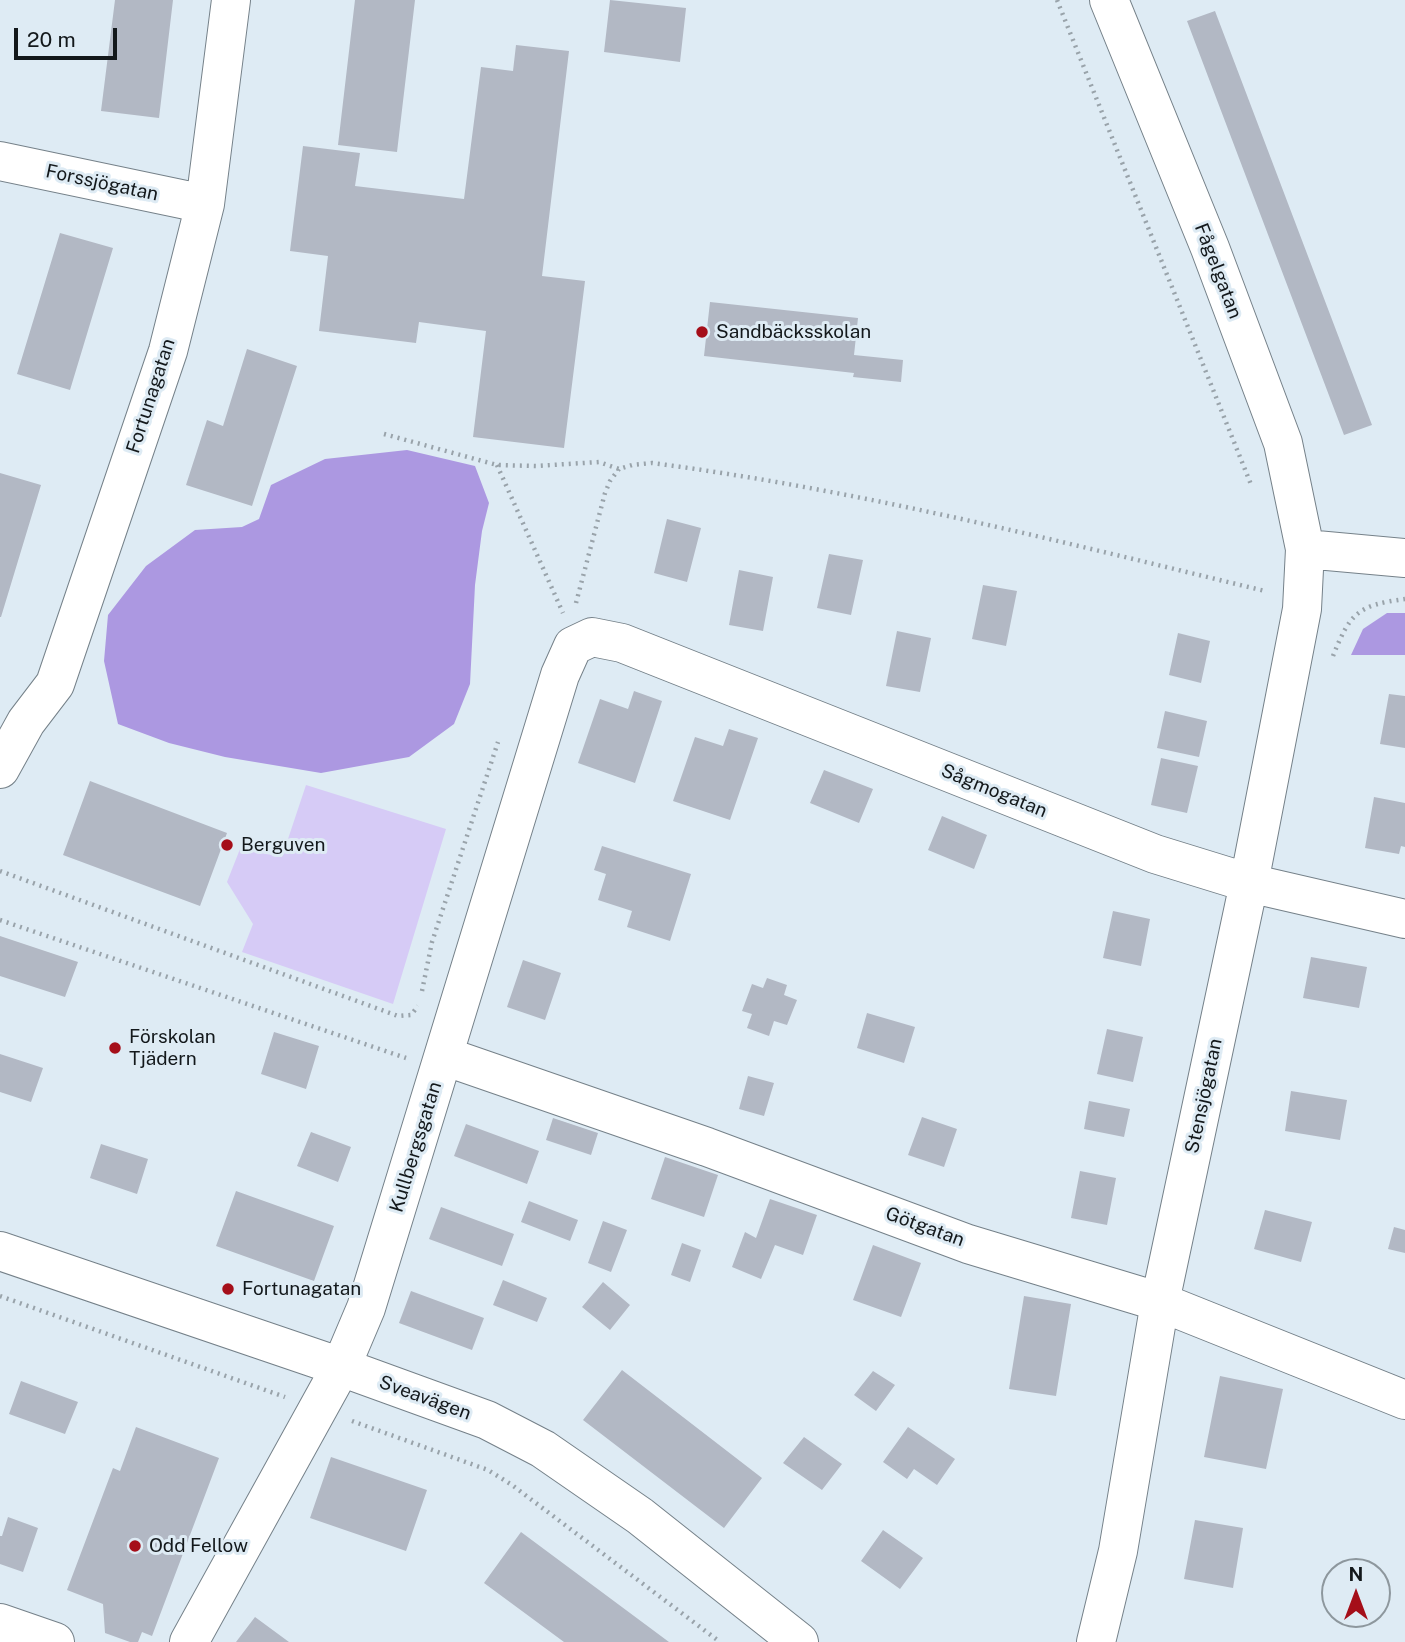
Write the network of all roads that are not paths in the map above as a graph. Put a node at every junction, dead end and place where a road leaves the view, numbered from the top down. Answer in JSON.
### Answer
{"nodes":[{"id":1,"x":231,"y":0,"type":"edge"},
{"id":2,"x":1109,"y":0,"type":"edge"},
{"id":3,"x":0,"y":161,"type":"edge"},
{"id":4,"x":205,"y":204,"type":"junction"},
{"id":5,"x":1305,"y":549,"type":"junction"},
{"id":6,"x":1405,"y":558,"type":"edge"},
{"id":7,"x":592,"y":637,"type":"joint"},
{"id":8,"x":13,"y":718,"type":"edge"},
{"id":9,"x":0,"y":769,"type":"edge"},
{"id":10,"x":1248,"y":883,"type":"junction"},
{"id":11,"x":1405,"y":919,"type":"edge"},
{"id":12,"x":442,"y":1063,"type":"junction"},
{"id":13,"x":0,"y":1251,"type":"edge"},
{"id":14,"x":1160,"y":1302,"type":"junction"},
{"id":15,"x":341,"y":1367,"type":"junction"},
{"id":16,"x":1405,"y":1400,"type":"edge"},
{"id":17,"x":0,"y":1623,"type":"edge"},
{"id":18,"x":55,"y":1642,"type":"edge"},
{"id":19,"x":189,"y":1642,"type":"edge"},
{"id":20,"x":799,"y":1642,"type":"edge"},
{"id":21,"x":1096,"y":1642,"type":"edge"}],
"edges":[{"from":1,"to":4,"type":"street","name":"Fortunagatan"},
{"from":2,"to":5,"type":"street","name":"Fågelgatan"},
{"from":3,"to":4,"type":"street","name":"Forssjögatan"},
{"from":4,"to":8,"type":"street","name":"Fortunagatan"},
{"from":5,"to":6,"type":"street"},
{"from":5,"to":10,"type":"street","name":"Stensjögatan"},
{"from":7,"to":10,"type":"street","name":"Sågmogatan"},
{"from":7,"to":12,"type":"street","name":"Kullbergsgatan"},
{"from":8,"to":9,"type":"street","name":"Fortunagatan"},
{"from":10,"to":11,"type":"street","name":"Sågmogatan"},
{"from":10,"to":14,"type":"street","name":"Stensjögatan"},
{"from":12,"to":14,"type":"street","name":"Götgatan"},
{"from":12,"to":15,"type":"street","name":"Kullbergsgatan"},
{"from":13,"to":15,"type":"street","name":"Sveavägen"},
{"from":14,"to":16,"type":"street","name":"Götgatan"},
{"from":14,"to":21,"type":"street","name":"Stensjögatan"},
{"from":15,"to":19,"type":"street","name":"Kullbergsgatan"},
{"from":15,"to":20,"type":"street","name":"Sveavägen"},
{"from":17,"to":18,"type":"street"}]}
